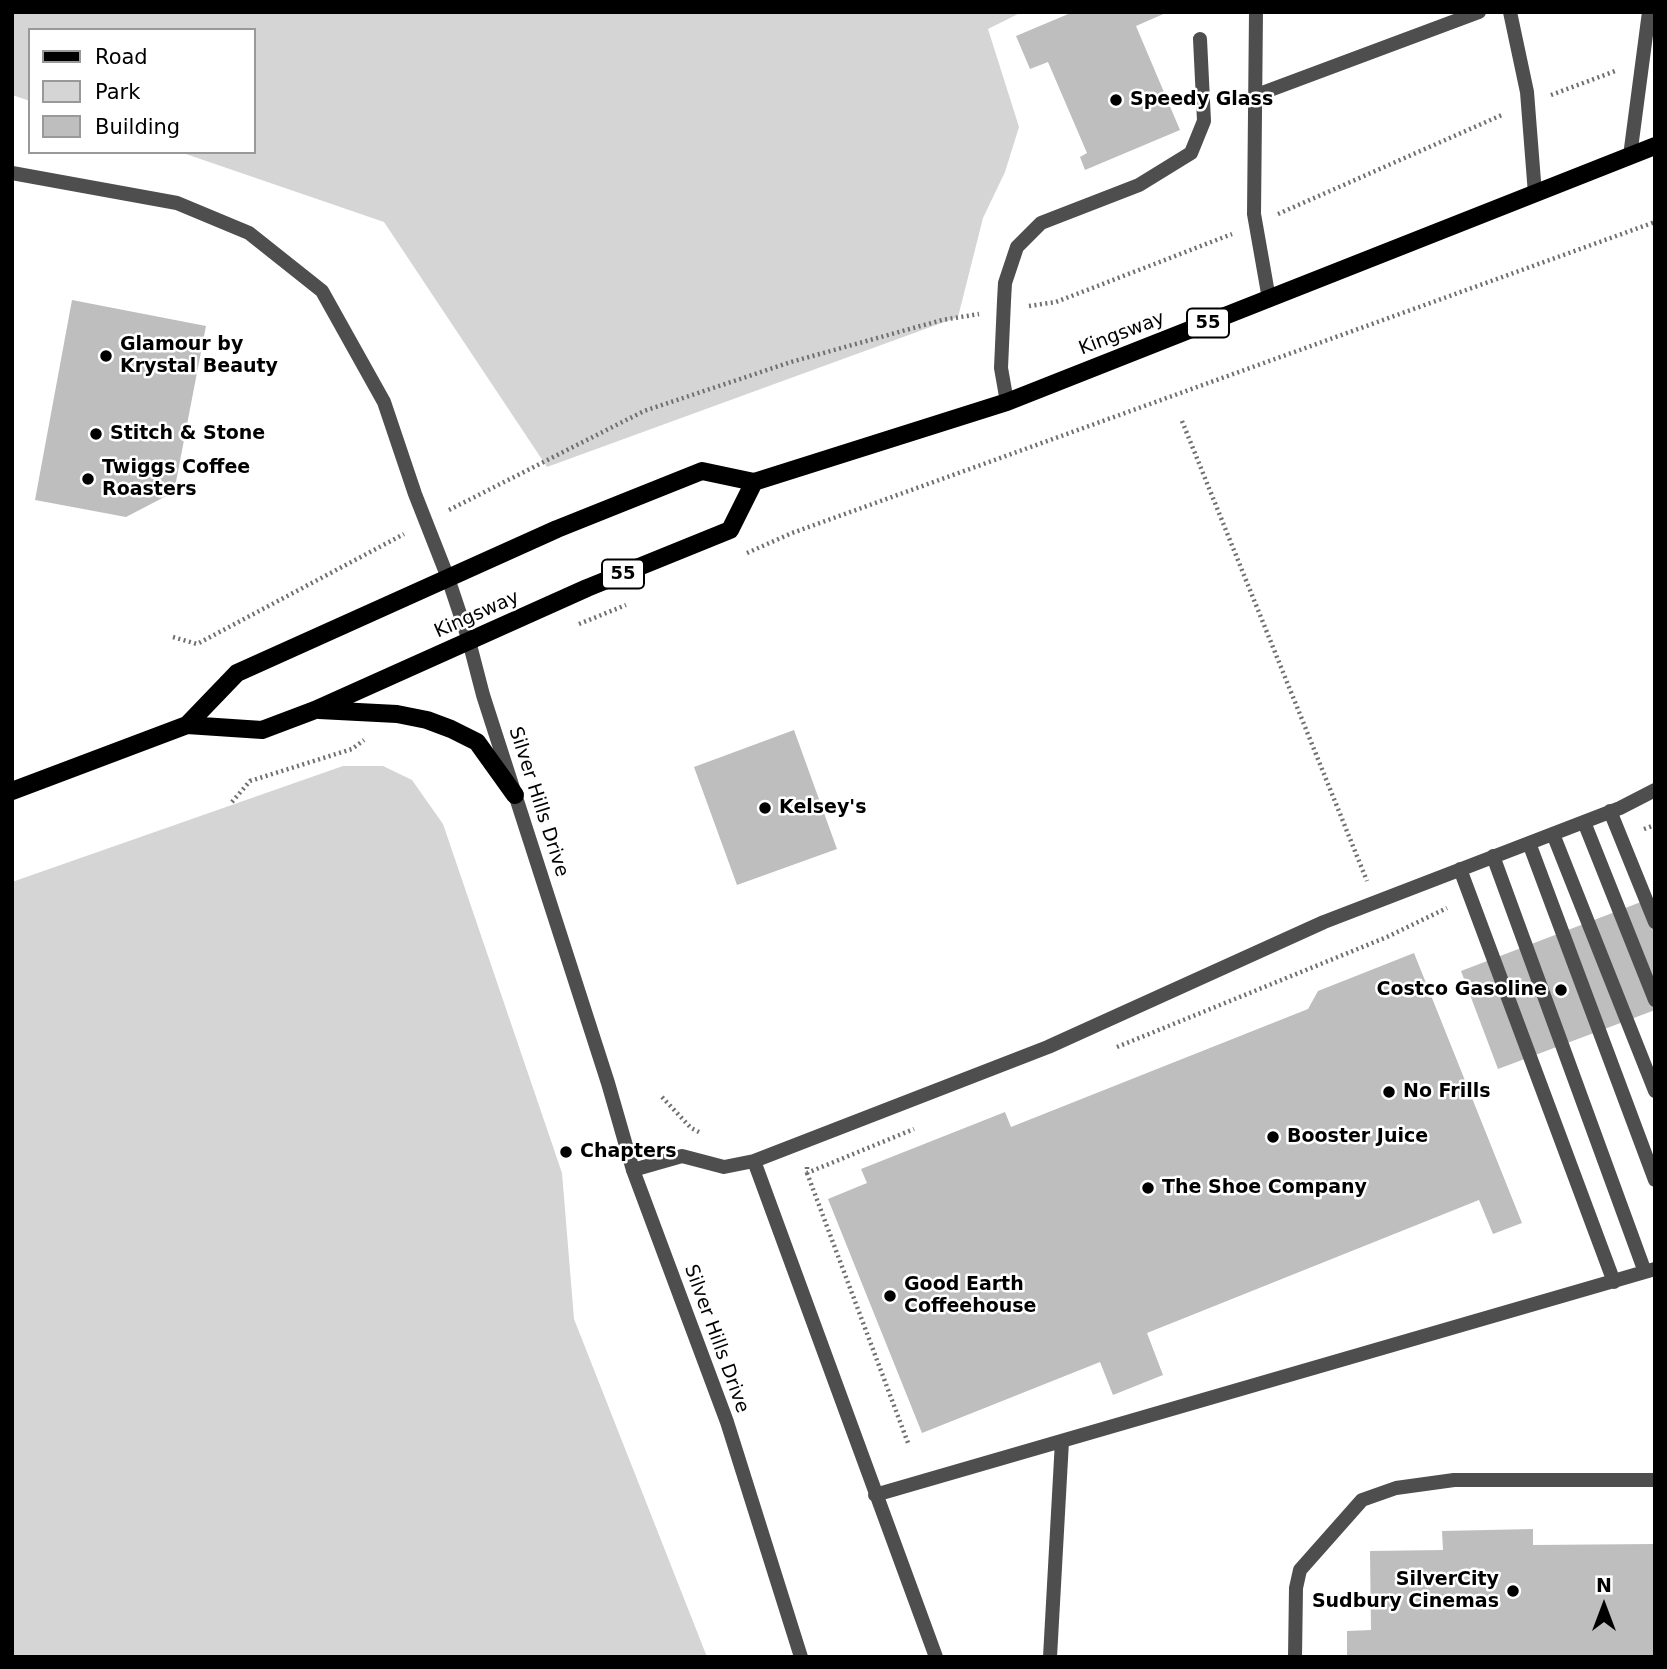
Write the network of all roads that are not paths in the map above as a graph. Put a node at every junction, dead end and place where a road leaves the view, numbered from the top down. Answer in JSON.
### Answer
{"nodes":[{"id":1,"x":1256,"y":12,"type":"edge"},
{"id":2,"x":1479,"y":12,"type":"edge"},
{"id":3,"x":1510,"y":12,"type":"edge"},
{"id":4,"x":1649,"y":12,"type":"edge"},
{"id":5,"x":1200,"y":39,"type":"dead end"},
{"id":6,"x":1254,"y":96,"type":"junction"},
{"id":7,"x":1655,"y":146,"type":"edge"},
{"id":8,"x":1630,"y":156,"type":"junction"},
{"id":9,"x":12,"y":173,"type":"edge"},
{"id":10,"x":1535,"y":194,"type":"junction"},
{"id":11,"x":1269,"y":299,"type":"junction"},
{"id":12,"x":1007,"y":402,"type":"junction"},
{"id":13,"x":754,"y":482,"type":"junction"},
{"id":14,"x":448,"y":578,"type":"junction"},
{"id":15,"x":469,"y":641,"type":"junction"},
{"id":16,"x":315,"y":710,"type":"junction"},
{"id":17,"x":187,"y":725,"type":"junction"},
{"id":18,"x":1655,"y":790,"type":"edge"},
{"id":19,"x":12,"y":791,"type":"edge"},
{"id":20,"x":515,"y":795,"type":"junction"},
{"id":21,"x":1610,"y":811,"type":"junction"},
{"id":22,"x":1584,"y":822,"type":"junction"},
{"id":23,"x":1553,"y":834,"type":"junction"},
{"id":24,"x":1529,"y":843,"type":"junction"},
{"id":25,"x":1493,"y":856,"type":"junction"},
{"id":26,"x":1460,"y":869,"type":"junction"},
{"id":27,"x":1655,"y":922,"type":"edge"},
{"id":28,"x":1655,"y":1000,"type":"edge"},
{"id":29,"x":1655,"y":1091,"type":"edge"},
{"id":30,"x":754,"y":1161,"type":"junction"},
{"id":31,"x":633,"y":1170,"type":"junction"},
{"id":32,"x":1655,"y":1180,"type":"edge"},
{"id":33,"x":1650,"y":1270,"type":"edge"},
{"id":34,"x":1614,"y":1282,"type":"junction"},
{"id":35,"x":1062,"y":1441,"type":"junction"},
{"id":36,"x":1655,"y":1480,"type":"edge"},
{"id":37,"x":875,"y":1495,"type":"junction"},
{"id":38,"x":801,"y":1657,"type":"edge"},
{"id":39,"x":936,"y":1657,"type":"edge"},
{"id":40,"x":1050,"y":1657,"type":"edge"},
{"id":41,"x":1295,"y":1657,"type":"edge"}],
"edges":[{"from":1,"to":6,"type":"street"},
{"from":2,"to":6,"type":"street"},
{"from":3,"to":10,"type":"street"},
{"from":4,"to":8,"type":"street"},
{"from":5,"to":12,"type":"street"},
{"from":6,"to":11,"type":"street"},
{"from":7,"to":8,"type":"main road","name":"Kingsway","number":"55"},
{"from":8,"to":10,"type":"main road","name":"Kingsway","number":"55"},
{"from":9,"to":14,"type":"street","name":"Silver Hills Drive"},
{"from":10,"to":11,"type":"main road","name":"Kingsway","number":"55"},
{"from":11,"to":12,"type":"main road","name":"Kingsway","number":"55"},
{"from":12,"to":13,"type":"main road","name":"Kingsway","number":"55"},
{"from":13,"to":14,"type":"main road","name":"Kingsway","number":"55"},
{"from":13,"to":15,"type":"main road","name":"Kingsway","number":"55"},
{"from":14,"to":15,"type":"street","name":"Silver Hills Drive"},
{"from":14,"to":17,"type":"main road","name":"Kingsway","number":"55"},
{"from":15,"to":16,"type":"main road","name":"Kingsway","number":"55"},
{"from":15,"to":20,"type":"street","name":"Silver Hills Drive"},
{"from":16,"to":17,"type":"main road","name":"Kingsway","number":"55"},
{"from":16,"to":20,"type":"main road"},
{"from":17,"to":19,"type":"main road","name":"Kingsway","number":"55"},
{"from":18,"to":21,"type":"street"},
{"from":20,"to":31,"type":"street","name":"Silver Hills Drive"},
{"from":21,"to":22,"type":"street"},
{"from":21,"to":27,"type":"street"},
{"from":22,"to":23,"type":"street"},
{"from":22,"to":28,"type":"street"},
{"from":23,"to":24,"type":"street"},
{"from":23,"to":29,"type":"street"},
{"from":24,"to":25,"type":"street"},
{"from":24,"to":32,"type":"street"},
{"from":25,"to":26,"type":"street"},
{"from":25,"to":33,"type":"street"},
{"from":26,"to":30,"type":"street"},
{"from":26,"to":34,"type":"street"},
{"from":30,"to":31,"type":"street"},
{"from":30,"to":37,"type":"street"},
{"from":31,"to":38,"type":"street","name":"Silver Hills Drive"},
{"from":33,"to":34,"type":"street"},
{"from":34,"to":35,"type":"street"},
{"from":35,"to":37,"type":"street"},
{"from":35,"to":40,"type":"street"},
{"from":36,"to":41,"type":"street"},
{"from":37,"to":39,"type":"street"}]}
